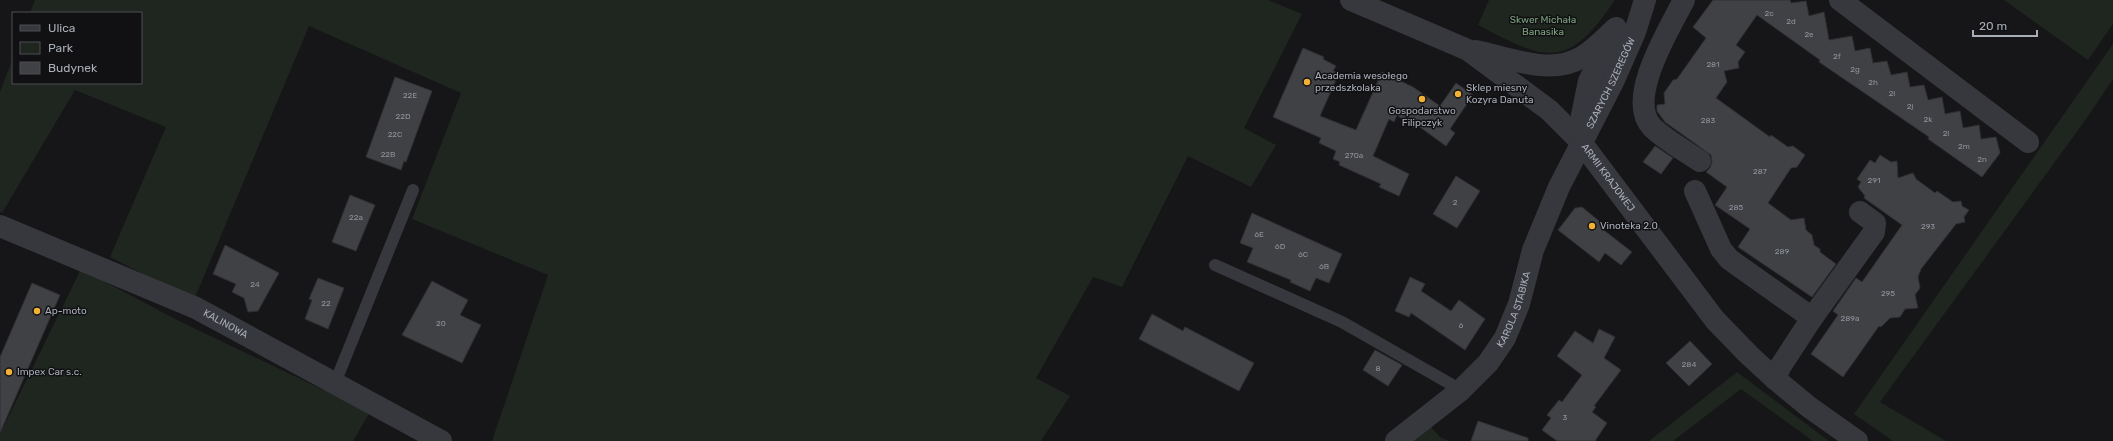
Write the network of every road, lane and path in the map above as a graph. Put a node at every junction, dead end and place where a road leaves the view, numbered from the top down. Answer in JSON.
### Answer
{"nodes":[{"id":1,"x":1351,"y":0,"type":"edge"},
{"id":2,"x":1636,"y":0,"type":"edge"},
{"id":3,"x":1645,"y":0,"type":"edge"},
{"id":4,"x":1684,"y":0,"type":"edge"},
{"id":5,"x":1840,"y":0,"type":"edge"},
{"id":6,"x":1616,"y":28,"type":"junction"},
{"id":7,"x":1468,"y":50,"type":"junction"},
{"id":8,"x":1581,"y":142,"type":"junction"},
{"id":9,"x":2028,"y":142,"type":"dead end"},
{"id":10,"x":1700,"y":161,"type":"dead end"},
{"id":11,"x":413,"y":190,"type":"dead end"},
{"id":12,"x":1694,"y":191,"type":"dead end"},
{"id":13,"x":1860,"y":212,"type":"dead end"},
{"id":14,"x":0,"y":226,"type":"edge"},
{"id":15,"x":1215,"y":265,"type":"dead end"},
{"id":16,"x":1812,"y":318,"type":"junction"},
{"id":17,"x":1775,"y":379,"type":"junction"},
{"id":18,"x":335,"y":383,"type":"junction"},
{"id":19,"x":1461,"y":390,"type":"junction"},
{"id":20,"x":441,"y":441,"type":"edge"},
{"id":21,"x":1396,"y":441,"type":"edge"},
{"id":22,"x":1857,"y":441,"type":"edge"}],
"edges":[{"from":1,"to":7,"type":"street","name":"ARMII KRAJOWEJ"},
{"from":2,"to":6,"type":"street","name":"SZARYCH SZEREGÓW"},
{"from":3,"to":8,"type":"street","name":"SZARYCH SZEREGÓW"},
{"from":4,"to":10,"type":"street"},
{"from":5,"to":9,"type":"street"},
{"from":6,"to":7,"type":"street","name":"SZARYCH SZEREGÓW"},
{"from":6,"to":8,"type":"street","name":"SZARYCH SZEREGÓW"},
{"from":7,"to":8,"type":"street","name":"ARMII KRAJOWEJ"},
{"from":8,"to":17,"type":"street","name":"ARMII KRAJOWEJ"},
{"from":8,"to":19,"type":"street","name":"KAROLA STABIKA"},
{"from":11,"to":18,"type":"lane"},
{"from":12,"to":16,"type":"street"},
{"from":13,"to":16,"type":"street"},
{"from":14,"to":18,"type":"street","name":"KALINOWA"},
{"from":15,"to":19,"type":"lane"},
{"from":16,"to":17,"type":"street"},
{"from":17,"to":22,"type":"street","name":"ARMII KRAJOWEJ"},
{"from":18,"to":20,"type":"street","name":"KALINOWA"},
{"from":19,"to":21,"type":"street","name":"KAROLA STABIKA"}]}
